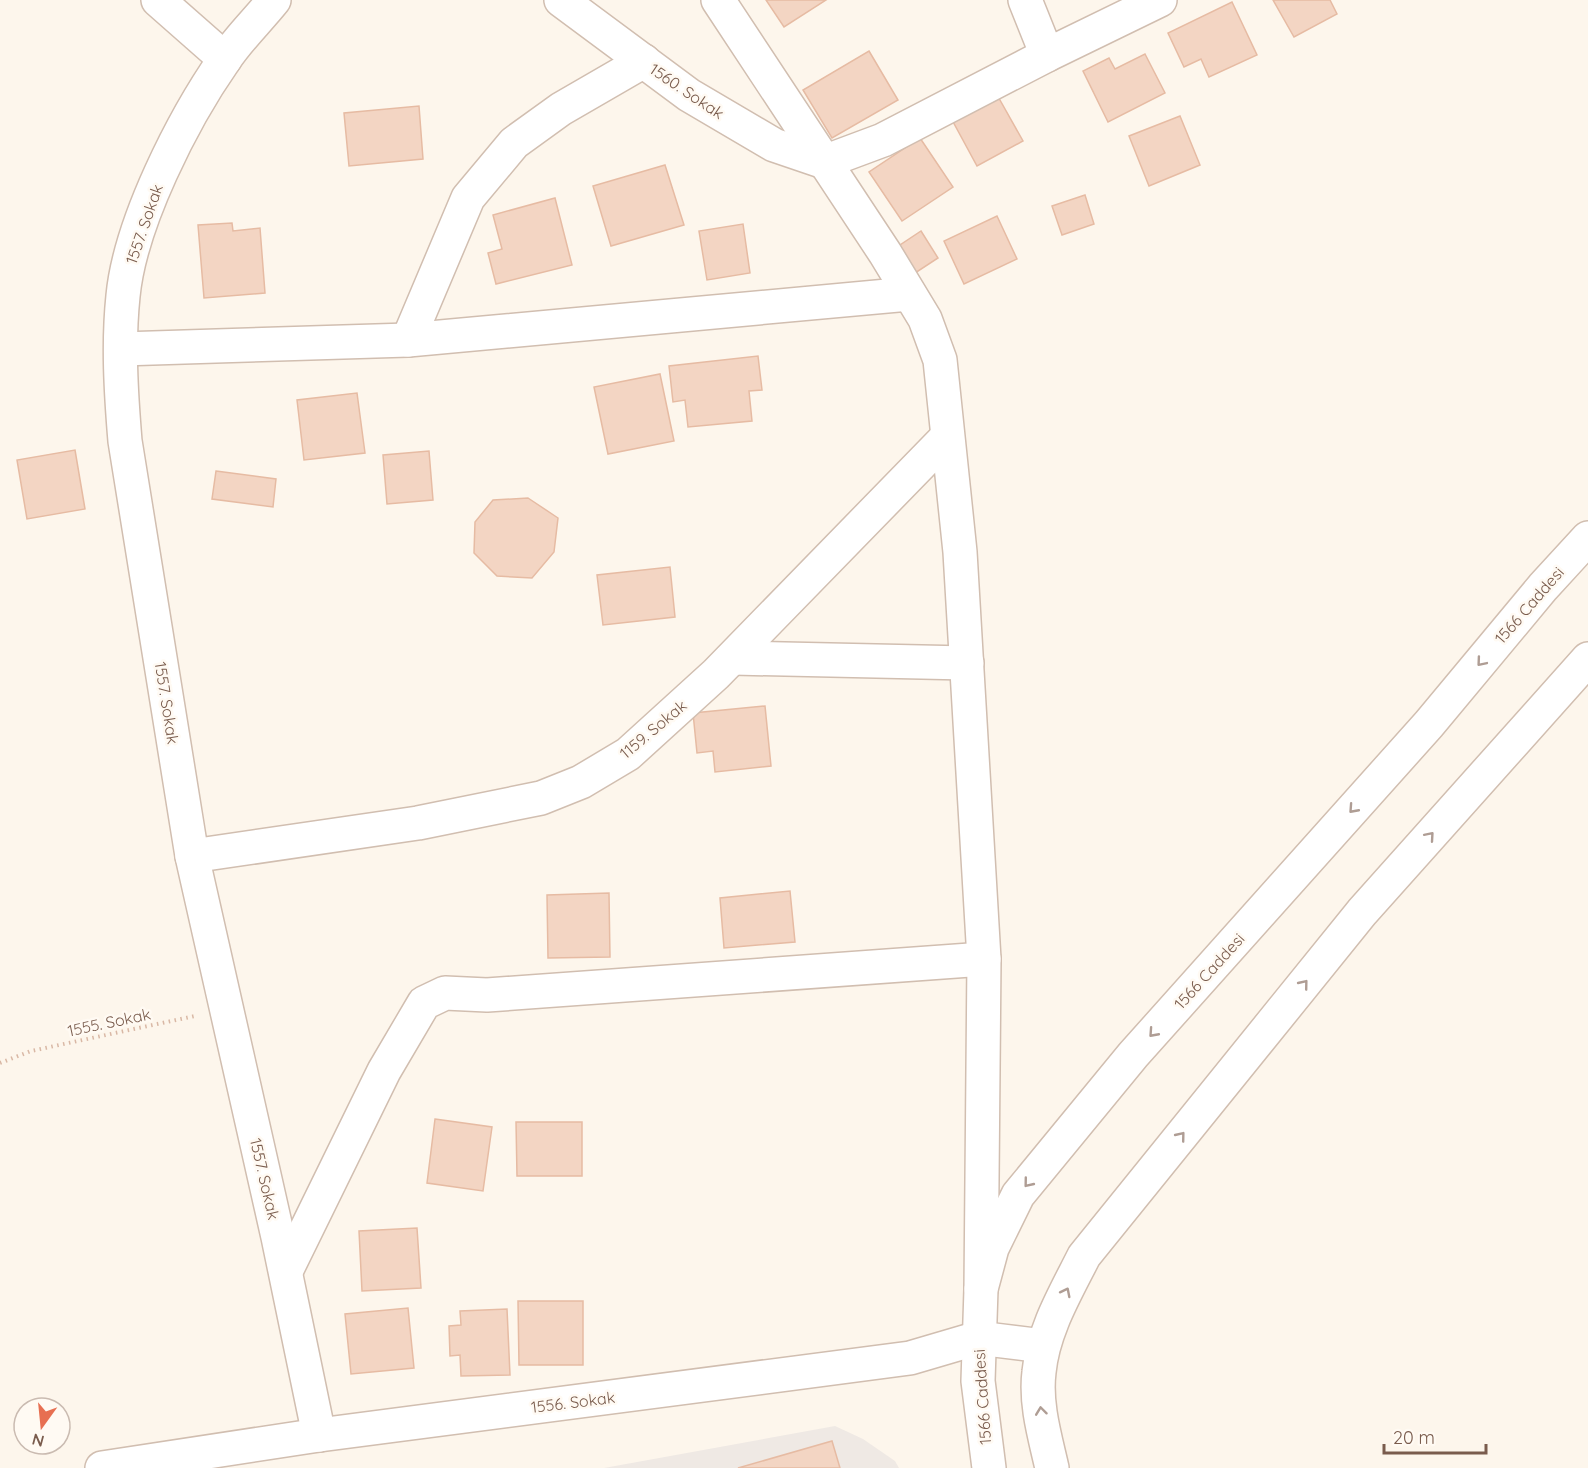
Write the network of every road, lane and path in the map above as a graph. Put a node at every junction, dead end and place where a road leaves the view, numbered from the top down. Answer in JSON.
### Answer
{"nodes":[{"id":1,"x":158,"y":0,"type":"edge"},
{"id":2,"x":274,"y":0,"type":"edge"},
{"id":3,"x":561,"y":0,"type":"edge"},
{"id":4,"x":718,"y":0,"type":"edge"},
{"id":5,"x":1024,"y":0,"type":"edge"},
{"id":6,"x":1160,"y":0,"type":"edge"},
{"id":7,"x":1047,"y":55,"type":"junction"},
{"id":8,"x":225,"y":59,"type":"junction"},
{"id":9,"x":644,"y":61,"type":"junction"},
{"id":10,"x":824,"y":162,"type":"junction"},
{"id":11,"x":909,"y":294,"type":"junction"},
{"id":12,"x":408,"y":340,"type":"junction"},
{"id":13,"x":121,"y":348,"type":"junction"},
{"id":14,"x":947,"y":437,"type":"junction"},
{"id":15,"x":1588,"y":538,"type":"edge"},
{"id":16,"x":733,"y":658,"type":"junction"},
{"id":17,"x":1588,"y":659,"type":"edge"},
{"id":18,"x":967,"y":663,"type":"junction"},
{"id":19,"x":192,"y":856,"type":"junction"},
{"id":20,"x":984,"y":959,"type":"junction"},
{"id":21,"x":225,"y":1009,"type":"junction"},
{"id":22,"x":0,"y":1063,"type":"edge"},
{"id":23,"x":286,"y":1271,"type":"junction"},
{"id":24,"x":981,"y":1289,"type":"junction"},
{"id":25,"x":978,"y":1338,"type":"junction"},
{"id":26,"x":1043,"y":1346,"type":"junction"},
{"id":27,"x":319,"y":1435,"type":"junction"},
{"id":28,"x":102,"y":1468,"type":"edge"},
{"id":29,"x":989,"y":1468,"type":"edge"},
{"id":30,"x":1052,"y":1468,"type":"edge"}],
"edges":[{"from":1,"to":8,"type":"street"},
{"from":2,"to":8,"type":"street","name":"1557. Sokak"},
{"from":3,"to":9,"type":"street","name":"1560. Sokak"},
{"from":4,"to":10,"type":"street"},
{"from":5,"to":7,"type":"street"},
{"from":6,"to":7,"type":"street"},
{"from":7,"to":10,"type":"street"},
{"from":8,"to":13,"type":"street","name":"1557. Sokak"},
{"from":9,"to":10,"type":"street","name":"1560. Sokak"},
{"from":9,"to":12,"type":"street"},
{"from":10,"to":11,"type":"street"},
{"from":11,"to":12,"type":"street"},
{"from":11,"to":14,"type":"street"},
{"from":12,"to":13,"type":"street"},
{"from":13,"to":19,"type":"street","name":"1557. Sokak"},
{"from":14,"to":16,"type":"street","name":"1159. Sokak"},
{"from":14,"to":18,"type":"street"},
{"from":15,"to":24,"type":"street","name":"1566 Caddesi","one_way":true},
{"from":16,"to":18,"type":"street"},
{"from":16,"to":19,"type":"street","name":"1159. Sokak"},
{"from":26,"to":17,"type":"street","one_way":true},
{"from":18,"to":20,"type":"street"},
{"from":19,"to":21,"type":"street","name":"1557. Sokak"},
{"from":20,"to":23,"type":"street"},
{"from":20,"to":24,"type":"street"},
{"from":21,"to":22,"type":"path","name":"1555. Sokak"},
{"from":21,"to":23,"type":"street","name":"1557. Sokak"},
{"from":23,"to":27,"type":"street","name":"1557. Sokak"},
{"from":24,"to":25,"type":"street","name":"1566 Caddesi"},
{"from":25,"to":26,"type":"street","name":"1556. Sokak"},
{"from":25,"to":27,"type":"street","name":"1556. Sokak"},
{"from":25,"to":29,"type":"street","name":"1566 Caddesi"},
{"from":30,"to":26,"type":"street","one_way":true},
{"from":27,"to":28,"type":"street","name":"1556. Sokak"}]}
